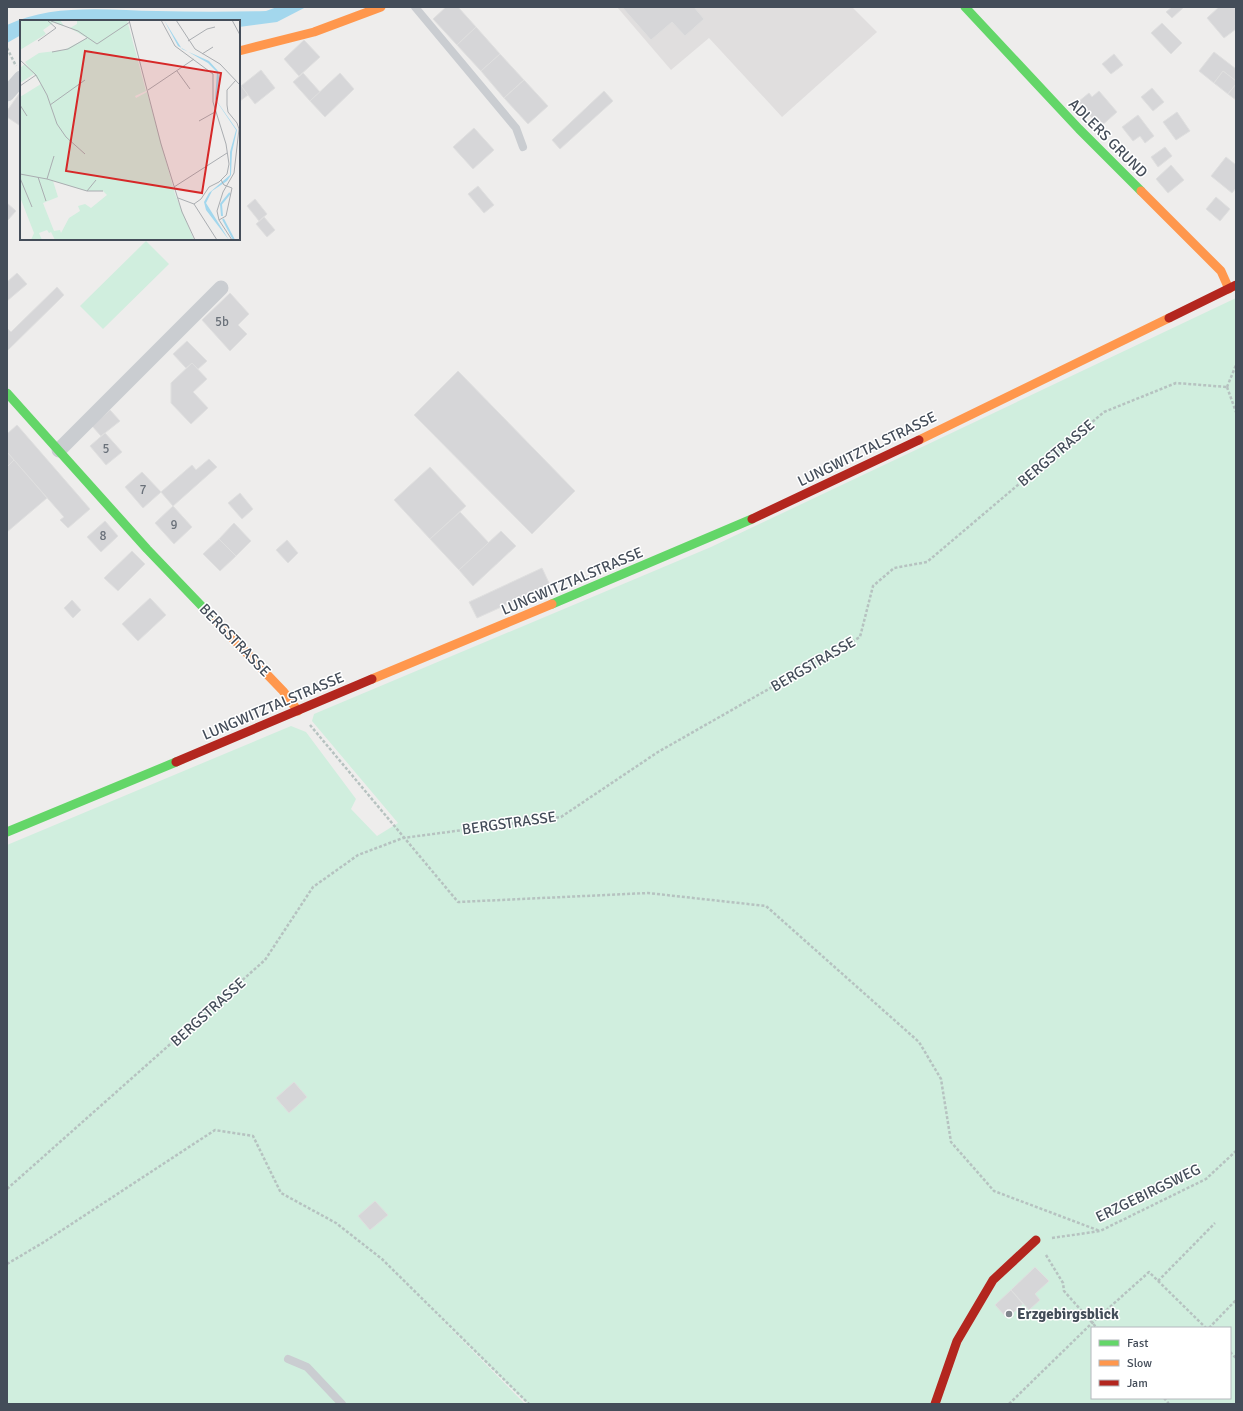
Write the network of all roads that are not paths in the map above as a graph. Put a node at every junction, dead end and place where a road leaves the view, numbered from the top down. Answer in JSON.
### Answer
{"nodes":[{"id":1,"x":381,"y":7,"type":"edge"},
{"id":2,"x":415,"y":7,"type":"edge"},
{"id":3,"x":965,"y":7,"type":"edge"},
{"id":4,"x":240,"y":51,"type":"edge"},
{"id":5,"x":20,"y":79,"type":"edge"},
{"id":6,"x":7,"y":94,"type":"edge"},
{"id":7,"x":523,"y":147,"type":"dead end"},
{"id":8,"x":1233,"y":287,"type":"edge"},
{"id":9,"x":221,"y":288,"type":"dead end"},
{"id":10,"x":7,"y":393,"type":"edge"},
{"id":11,"x":59,"y":450,"type":"junction"},
{"id":12,"x":298,"y":710,"type":"junction"},
{"id":13,"x":7,"y":832,"type":"edge"},
{"id":14,"x":1036,"y":1240,"type":"road end"},
{"id":15,"x":288,"y":1359,"type":"dead end"},
{"id":16,"x":342,"y":1404,"type":"edge"},
{"id":17,"x":935,"y":1404,"type":"edge"}],
"edges":[{"from":1,"to":4,"type":"main road"},
{"from":2,"to":7,"type":"lane"},
{"from":3,"to":8,"type":"main road","name":"ADLERS GRUND"},
{"from":5,"to":6,"type":"street"},
{"from":8,"to":12,"type":"main road","name":"LUNGWITZTALSTRASSE"},
{"from":9,"to":11,"type":"street"},
{"from":10,"to":11,"type":"main road","name":"BERGSTRASSE"},
{"from":11,"to":12,"type":"main road","name":"BERGSTRASSE"},
{"from":12,"to":13,"type":"main road","name":"LUNGWITZTALSTRASSE"},
{"from":14,"to":17,"type":"main road"},
{"from":15,"to":16,"type":"lane"}]}
